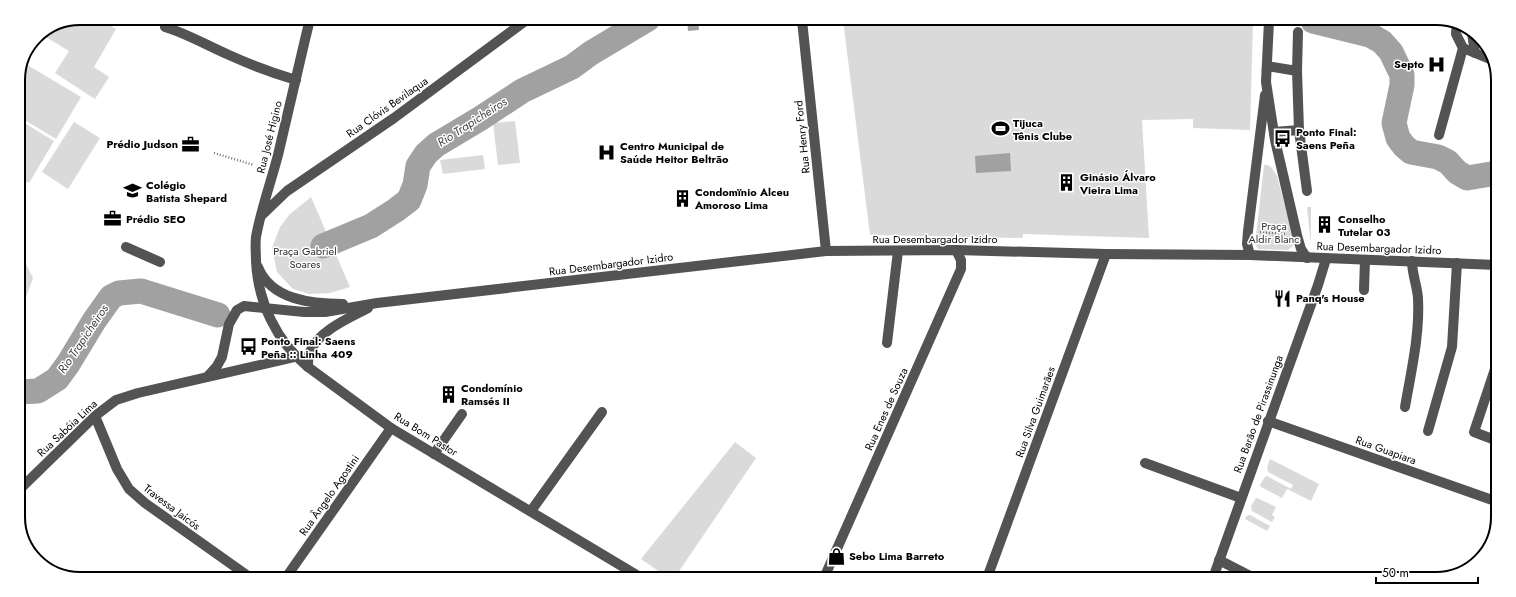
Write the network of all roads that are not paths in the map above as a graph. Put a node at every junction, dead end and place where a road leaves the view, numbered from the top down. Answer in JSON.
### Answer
{"nodes":[{"id":1,"x":309,"y":25,"type":"edge"},
{"id":2,"x":520,"y":25,"type":"edge"},
{"id":3,"x":803,"y":25,"type":"edge"},
{"id":4,"x":1269,"y":25,"type":"edge"},
{"id":5,"x":165,"y":27,"type":"dead end"},
{"id":6,"x":1455,"y":29,"type":"edge"},
{"id":7,"x":1298,"y":32,"type":"dead end"},
{"id":8,"x":1473,"y":39,"type":"edge"},
{"id":9,"x":1463,"y":48,"type":"junction"},
{"id":10,"x":1475,"y":53,"type":"junction"},
{"id":11,"x":1486,"y":58,"type":"edge"},
{"id":12,"x":1267,"y":66,"type":"junction"},
{"id":13,"x":1297,"y":71,"type":"junction"},
{"id":14,"x":296,"y":80,"type":"junction"},
{"id":15,"x":1266,"y":82,"type":"junction"},
{"id":16,"x":1299,"y":130,"type":"junction"},
{"id":17,"x":1274,"y":132,"type":"junction"},
{"id":18,"x":1439,"y":135,"type":"dead end"},
{"id":19,"x":1307,"y":191,"type":"dead end"},
{"id":20,"x":261,"y":216,"type":"junction"},
{"id":21,"x":126,"y":247,"type":"dead end"},
{"id":22,"x":956,"y":250,"type":"junction"},
{"id":23,"x":826,"y":251,"type":"junction"},
{"id":24,"x":898,"y":251,"type":"junction"},
{"id":25,"x":1106,"y":254,"type":"junction"},
{"id":26,"x":1250,"y":255,"type":"junction"},
{"id":27,"x":1308,"y":258,"type":"junction"},
{"id":28,"x":1326,"y":258,"type":"junction"},
{"id":29,"x":1365,"y":260,"type":"junction"},
{"id":30,"x":256,"y":261,"type":"junction"},
{"id":31,"x":160,"y":262,"type":"dead end"},
{"id":32,"x":1412,"y":262,"type":"junction"},
{"id":33,"x":1456,"y":263,"type":"junction"},
{"id":34,"x":1491,"y":265,"type":"edge"},
{"id":35,"x":1364,"y":290,"type":"dead end"},
{"id":36,"x":377,"y":303,"type":"junction"},
{"id":37,"x":265,"y":308,"type":"junction"},
{"id":38,"x":887,"y":343,"type":"dead end"},
{"id":39,"x":295,"y":357,"type":"junction"},
{"id":40,"x":308,"y":367,"type":"junction"},
{"id":41,"x":208,"y":376,"type":"junction"},
{"id":42,"x":1491,"y":381,"type":"edge"},
{"id":43,"x":1404,"y":407,"type":"dead end"},
{"id":44,"x":602,"y":412,"type":"dead end"},
{"id":45,"x":462,"y":414,"type":"dead end"},
{"id":46,"x":95,"y":416,"type":"junction"},
{"id":47,"x":1268,"y":421,"type":"junction"},
{"id":48,"x":391,"y":428,"type":"junction"},
{"id":49,"x":1428,"y":431,"type":"dead end"},
{"id":50,"x":1491,"y":438,"type":"edge"},
{"id":51,"x":434,"y":454,"type":"junction"},
{"id":52,"x":1145,"y":463,"type":"dead end"},
{"id":53,"x":25,"y":484,"type":"edge"},
{"id":54,"x":1241,"y":498,"type":"junction"},
{"id":55,"x":1491,"y":500,"type":"edge"},
{"id":56,"x":531,"y":512,"type":"junction"},
{"id":57,"x":1219,"y":560,"type":"junction"},
{"id":58,"x":242,"y":572,"type":"edge"},
{"id":59,"x":289,"y":572,"type":"edge"},
{"id":60,"x":632,"y":572,"type":"edge"},
{"id":61,"x":827,"y":572,"type":"edge"},
{"id":62,"x":989,"y":572,"type":"edge"},
{"id":63,"x":1214,"y":572,"type":"edge"},
{"id":64,"x":1242,"y":572,"type":"edge"}],
"edges":[{"from":1,"to":14,"type":"street","name":"Rua José Higino"},
{"from":2,"to":20,"type":"street","name":"Rua Clóvis Bevilaqua"},
{"from":3,"to":23,"type":"street","name":"Rua Henry Ford"},
{"from":4,"to":12,"type":"street"},
{"from":5,"to":14,"type":"street"},
{"from":6,"to":9,"type":"street"},
{"from":7,"to":13,"type":"street"},
{"from":8,"to":10,"type":"street"},
{"from":9,"to":10,"type":"street"},
{"from":9,"to":18,"type":"street"},
{"from":10,"to":11,"type":"street"},
{"from":12,"to":13,"type":"street"},
{"from":12,"to":15,"type":"street"},
{"from":13,"to":16,"type":"street"},
{"from":14,"to":20,"type":"street","name":"Rua José Higino"},
{"from":15,"to":17,"type":"street"},
{"from":15,"to":26,"type":"street"},
{"from":16,"to":17,"type":"street"},
{"from":16,"to":19,"type":"street"},
{"from":17,"to":27,"type":"street"},
{"from":20,"to":30,"type":"street","name":"Rua José Higino"},
{"from":21,"to":31,"type":"street"},
{"from":22,"to":24,"type":"street","name":"Rua Desembargador Izidro"},
{"from":22,"to":25,"type":"street","name":"Rua Desembargador Izidro"},
{"from":22,"to":61,"type":"street","name":"Rua Enes de Souza"},
{"from":23,"to":24,"type":"street","name":"Rua Desembargador Izidro"},
{"from":23,"to":36,"type":"street","name":"Rua Desembargador Izidro"},
{"from":24,"to":38,"type":"street"},
{"from":25,"to":26,"type":"street","name":"Rua Desembargador Izidro"},
{"from":25,"to":62,"type":"street","name":"Rua Silva Guimarães"},
{"from":26,"to":27,"type":"street","name":"Rua Desembargador Izidro"},
{"from":27,"to":28,"type":"street","name":"Rua Desembargador Izidro"},
{"from":28,"to":29,"type":"street","name":"Rua Desembargador Izidro"},
{"from":28,"to":47,"type":"street","name":"Rua Barão de Pirassinunga"},
{"from":29,"to":32,"type":"street","name":"Rua Desembargador Izidro"},
{"from":29,"to":35,"type":"street"},
{"from":30,"to":36,"type":"street","name":"Rua Desembargador Izidro"},
{"from":30,"to":37,"type":"street","name":"Rua Bom Pastor"},
{"from":32,"to":33,"type":"street","name":"Rua Desembargador Izidro"},
{"from":32,"to":43,"type":"street"},
{"from":33,"to":34,"type":"street","name":"Rua Desembargador Izidro"},
{"from":33,"to":49,"type":"street"},
{"from":36,"to":37,"type":"street","name":"Rua Desembargador Izidro"},
{"from":36,"to":40,"type":"street"},
{"from":37,"to":39,"type":"street","name":"Rua Bom Pastor"},
{"from":37,"to":41,"type":"street"},
{"from":39,"to":40,"type":"street","name":"Rua Bom Pastor"},
{"from":39,"to":41,"type":"street","name":"Rua Sabóia Lima"},
{"from":40,"to":48,"type":"street","name":"Rua Bom Pastor"},
{"from":41,"to":46,"type":"street","name":"Rua Sabóia Lima"},
{"from":42,"to":50,"type":"street"},
{"from":44,"to":56,"type":"street"},
{"from":45,"to":51,"type":"street"},
{"from":46,"to":53,"type":"street","name":"Rua Sabóia Lima"},
{"from":46,"to":58,"type":"street","name":"Travessa Jaicós"},
{"from":47,"to":54,"type":"street","name":"Rua Barão de Pirassinunga"},
{"from":47,"to":55,"type":"street","name":"Rua Guapiara"},
{"from":48,"to":51,"type":"street","name":"Rua Bom Pastor"},
{"from":48,"to":59,"type":"street","name":"Rua Ângelo Agostini"},
{"from":51,"to":56,"type":"street","name":"Rua Bom Pastor"},
{"from":52,"to":54,"type":"street"},
{"from":54,"to":57,"type":"street","name":"Rua Barão de Pirassinunga"},
{"from":56,"to":60,"type":"street","name":"Rua Bom Pastor"},
{"from":57,"to":63,"type":"street","name":"Rua Barão de Pirassinunga"},
{"from":57,"to":64,"type":"street"}]}
